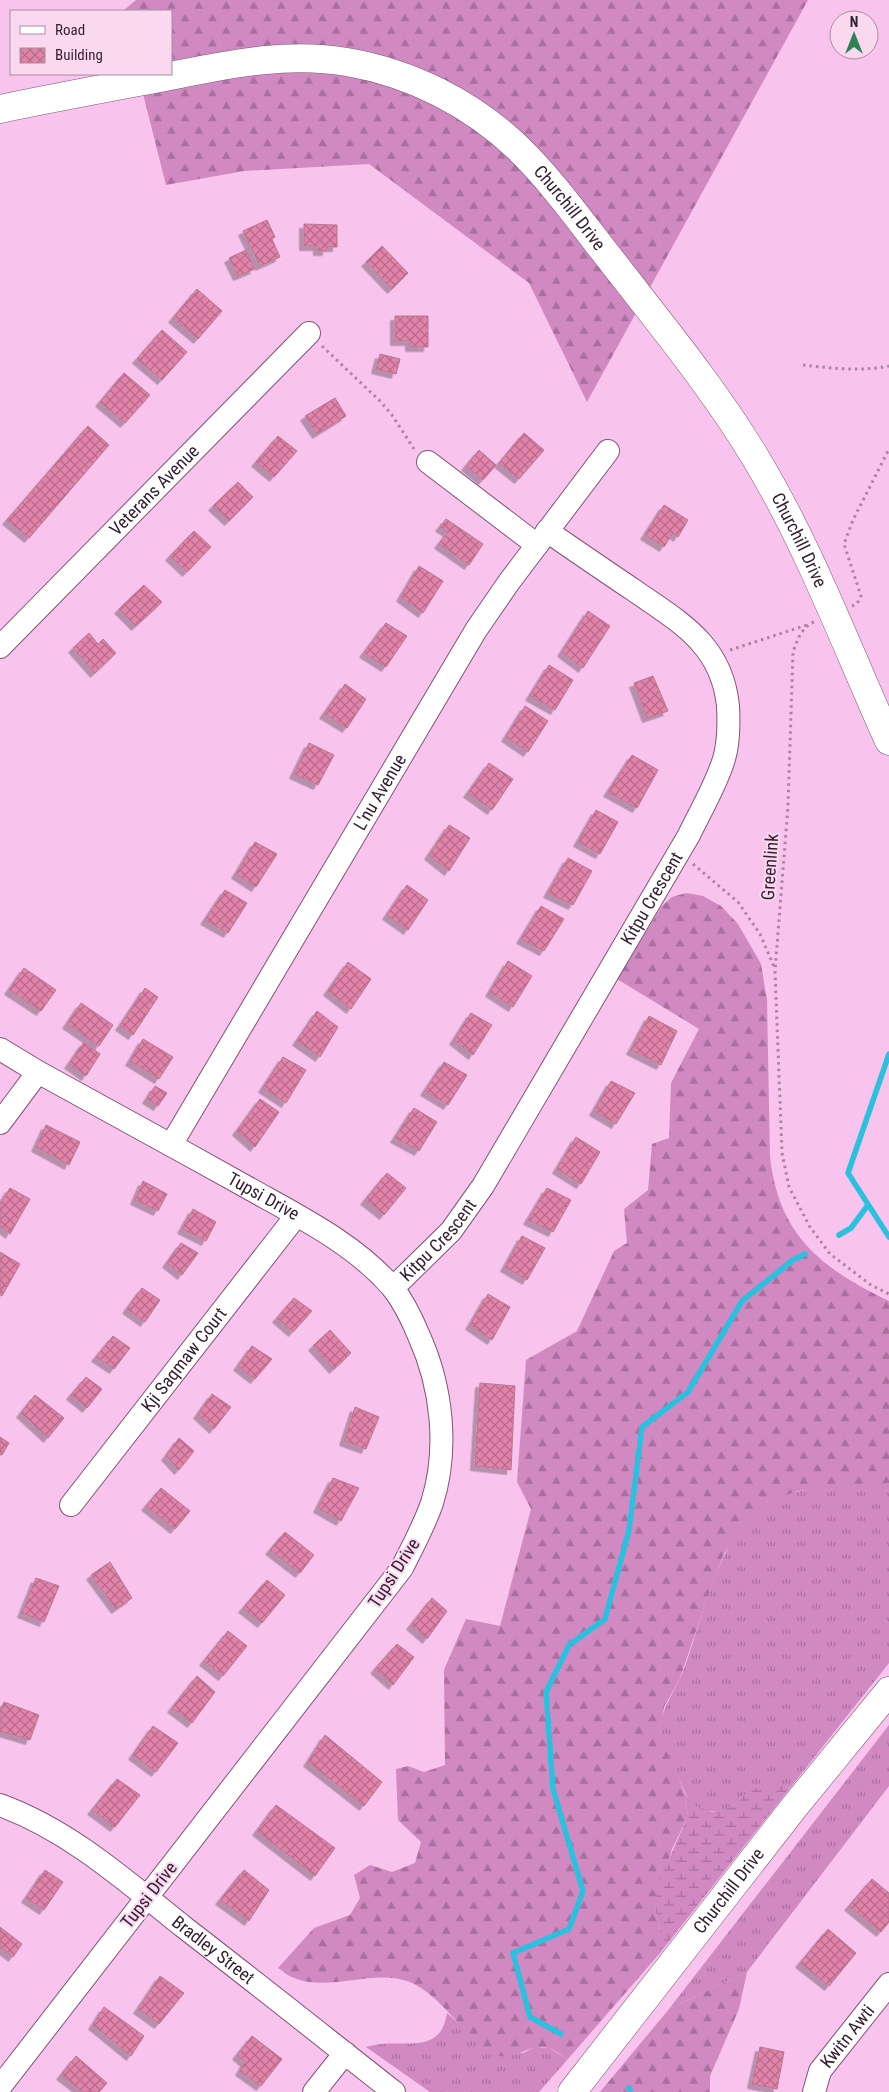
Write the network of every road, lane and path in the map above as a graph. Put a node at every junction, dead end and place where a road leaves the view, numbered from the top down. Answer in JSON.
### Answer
{"nodes":[{"id":1,"x":0,"y":109,"type":"edge"},
{"id":2,"x":309,"y":334,"type":"joint"},
{"id":3,"x":802,"y":364,"type":"dead end"},
{"id":4,"x":889,"y":366,"type":"edge"},
{"id":5,"x":889,"y":449,"type":"edge"},
{"id":6,"x":608,"y":451,"type":"dead end"},
{"id":7,"x":428,"y":462,"type":"joint"},
{"id":8,"x":542,"y":538,"type":"junction"},
{"id":9,"x":832,"y":614,"type":"junction"},
{"id":10,"x":808,"y":625,"type":"junction"},
{"id":11,"x":0,"y":647,"type":"edge"},
{"id":12,"x":712,"y":655,"type":"junction"},
{"id":13,"x":889,"y":740,"type":"edge"},
{"id":14,"x":678,"y":853,"type":"junction"},
{"id":15,"x":775,"y":971,"type":"junction"},
{"id":16,"x":0,"y":1049,"type":"edge"},
{"id":17,"x":38,"y":1072,"type":"junction"},
{"id":18,"x":0,"y":1123,"type":"edge"},
{"id":19,"x":171,"y":1145,"type":"junction"},
{"id":20,"x":296,"y":1216,"type":"junction"},
{"id":21,"x":393,"y":1288,"type":"junction"},
{"id":22,"x":889,"y":1294,"type":"edge"},
{"id":23,"x":72,"y":1505,"type":"dead end"},
{"id":24,"x":889,"y":1691,"type":"edge"},
{"id":25,"x":0,"y":1805,"type":"edge"},
{"id":26,"x":147,"y":1898,"type":"junction"},
{"id":27,"x":889,"y":1984,"type":"edge"},
{"id":28,"x":345,"y":2053,"type":"junction"},
{"id":29,"x":0,"y":2087,"type":"edge"},
{"id":30,"x":314,"y":2092,"type":"edge"},
{"id":31,"x":394,"y":2092,"type":"edge"},
{"id":32,"x":572,"y":2092,"type":"edge"},
{"id":33,"x":814,"y":2092,"type":"edge"}],
"edges":[{"from":1,"to":9,"type":"main road","name":"Churchill Drive"},
{"from":2,"to":7,"type":"path"},
{"from":2,"to":11,"type":"street","name":"Veterans Avenue"},
{"from":3,"to":4,"type":"path"},
{"from":5,"to":9,"type":"path"},
{"from":6,"to":8,"type":"street","name":"L'nu Avenue"},
{"from":7,"to":8,"type":"street","name":"Kitpu Crescent"},
{"from":8,"to":12,"type":"street","name":"Kitpu Crescent"},
{"from":8,"to":19,"type":"street","name":"L'nu Avenue"},
{"from":9,"to":10,"type":"path"},
{"from":9,"to":13,"type":"main road","name":"Churchill Drive"},
{"from":10,"to":12,"type":"path"},
{"from":10,"to":15,"type":"path","name":"Greenlink"},
{"from":12,"to":14,"type":"street","name":"Kitpu Crescent"},
{"from":14,"to":15,"type":"path"},
{"from":14,"to":21,"type":"street","name":"Kitpu Crescent"},
{"from":15,"to":22,"type":"path","name":"Greenlink"},
{"from":16,"to":17,"type":"street","name":"Tupsi Drive"},
{"from":17,"to":18,"type":"street"},
{"from":17,"to":19,"type":"street","name":"Tupsi Drive"},
{"from":19,"to":20,"type":"street","name":"Tupsi Drive"},
{"from":20,"to":21,"type":"street","name":"Tupsi Drive"},
{"from":20,"to":23,"type":"street","name":"Kji Saqmaw Court"},
{"from":21,"to":26,"type":"street","name":"Tupsi Drive"},
{"from":24,"to":32,"type":"main road","name":"Churchill Drive"},
{"from":25,"to":26,"type":"street","name":"Bradley Street"},
{"from":26,"to":28,"type":"street","name":"Bradley Street"},
{"from":26,"to":29,"type":"street","name":"Tupsi Drive"},
{"from":27,"to":33,"type":"street","name":"Kwitn Awti"},
{"from":28,"to":30,"type":"street"},
{"from":28,"to":31,"type":"street","name":"Bradley Street"}]}
